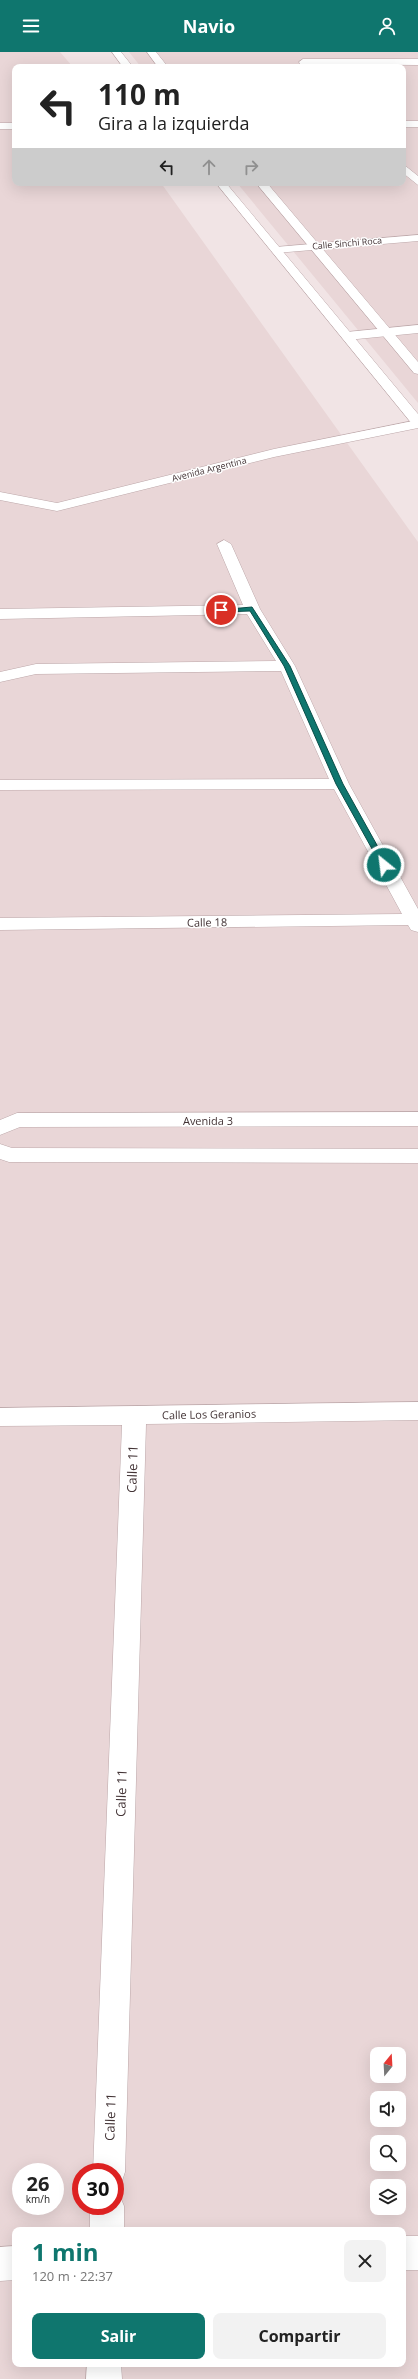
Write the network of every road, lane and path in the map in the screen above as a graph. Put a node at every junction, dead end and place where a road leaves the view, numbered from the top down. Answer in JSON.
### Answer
{"nodes":[{"id":1,"x":116,"y":52,"type":"edge"},
{"id":2,"x":151,"y":52,"type":"edge"},
{"id":3,"x":303,"y":62,"type":"edge"},
{"id":4,"x":418,"y":62,"type":"edge"},
{"id":5,"x":126,"y":64,"type":"edge"},
{"id":6,"x":161,"y":64,"type":"edge"},
{"id":7,"x":406,"y":124,"type":"edge"},
{"id":8,"x":418,"y":124,"type":"edge"},
{"id":9,"x":0,"y":126,"type":"edge"},
{"id":10,"x":12,"y":126,"type":"edge"},
{"id":11,"x":410,"y":170,"type":"edge"},
{"id":12,"x":418,"y":182,"type":"edge"},
{"id":13,"x":223,"y":186,"type":"edge"},
{"id":14,"x":264,"y":186,"type":"edge"},
{"id":15,"x":418,"y":238,"type":"edge"},
{"id":16,"x":314,"y":246,"type":"junction"},
{"id":17,"x":276,"y":250,"type":"junction"},
{"id":18,"x":418,"y":329,"type":"edge"},
{"id":19,"x":387,"y":332,"type":"junction"},
{"id":20,"x":347,"y":336,"type":"junction"},
{"id":21,"x":418,"y":370,"type":"edge"},
{"id":22,"x":418,"y":423,"type":"edge"},
{"id":23,"x":0,"y":496,"type":"edge"},
{"id":24,"x":224,"y":544,"type":"dead end"},
{"id":25,"x":252,"y":609,"type":"junction"},
{"id":26,"x":0,"y":614,"type":"edge"},
{"id":27,"x":287,"y":666,"type":"junction"},
{"id":28,"x":0,"y":677,"type":"edge"},
{"id":29,"x":340,"y":784,"type":"junction"},
{"id":30,"x":0,"y":785,"type":"edge"},
{"id":31,"x":417,"y":921,"type":"edge"},
{"id":32,"x":0,"y":924,"type":"edge"},
{"id":33,"x":418,"y":1119,"type":"edge"},
{"id":34,"x":0,"y":1128,"type":"edge"},
{"id":35,"x":0,"y":1151,"type":"edge"},
{"id":36,"x":418,"y":1156,"type":"edge"},
{"id":37,"x":418,"y":1411,"type":"edge"},
{"id":38,"x":134,"y":1415,"type":"junction"},
{"id":39,"x":0,"y":1417,"type":"edge"},
{"id":40,"x":109,"y":2163,"type":"edge"},
{"id":41,"x":108,"y":2215,"type":"edge"},
{"id":42,"x":107,"y":2227,"type":"edge"},
{"id":43,"x":418,"y":2252,"type":"edge"},
{"id":44,"x":406,"y":2253,"type":"edge"},
{"id":45,"x":12,"y":2263,"type":"edge"},
{"id":46,"x":0,"y":2264,"type":"edge"},
{"id":47,"x":104,"y":2367,"type":"edge"},
{"id":48,"x":104,"y":2379,"type":"edge"}],
"edges":[{"from":1,"to":5,"type":"street"},
{"from":2,"to":6,"type":"street"},
{"from":3,"to":4,"type":"street"},
{"from":7,"to":8,"type":"street"},
{"from":9,"to":10,"type":"street"},
{"from":11,"to":12,"type":"street"},
{"from":13,"to":17,"type":"street"},
{"from":14,"to":16,"type":"street"},
{"from":15,"to":16,"type":"street","name":"Calle Sinchi Roca"},
{"from":16,"to":17,"type":"street","name":"Calle Sinchi Roca"},
{"from":16,"to":19,"type":"street"},
{"from":17,"to":20,"type":"street"},
{"from":18,"to":19,"type":"street"},
{"from":19,"to":20,"type":"street"},
{"from":19,"to":21,"type":"street"},
{"from":20,"to":22,"type":"street"},
{"from":22,"to":23,"type":"street","name":"Avenida Argentina"},
{"from":24,"to":25,"type":"street"},
{"from":25,"to":26,"type":"street"},
{"from":25,"to":27,"type":"street"},
{"from":27,"to":28,"type":"street"},
{"from":27,"to":29,"type":"street"},
{"from":29,"to":30,"type":"street"},
{"from":29,"to":31,"type":"street"},
{"from":31,"to":32,"type":"street","name":"Calle 18"},
{"from":33,"to":34,"type":"street","name":"Avenida 3"},
{"from":35,"to":36,"type":"street"},
{"from":37,"to":38,"type":"street","name":"Calle Los Geranios"},
{"from":38,"to":39,"type":"street","name":"Calle Los Geranios"},
{"from":38,"to":40,"type":"street","name":"Calle 11"},
{"from":41,"to":42,"type":"street"},
{"from":43,"to":44,"type":"street"},
{"from":45,"to":46,"type":"street"},
{"from":47,"to":48,"type":"street"}]}
